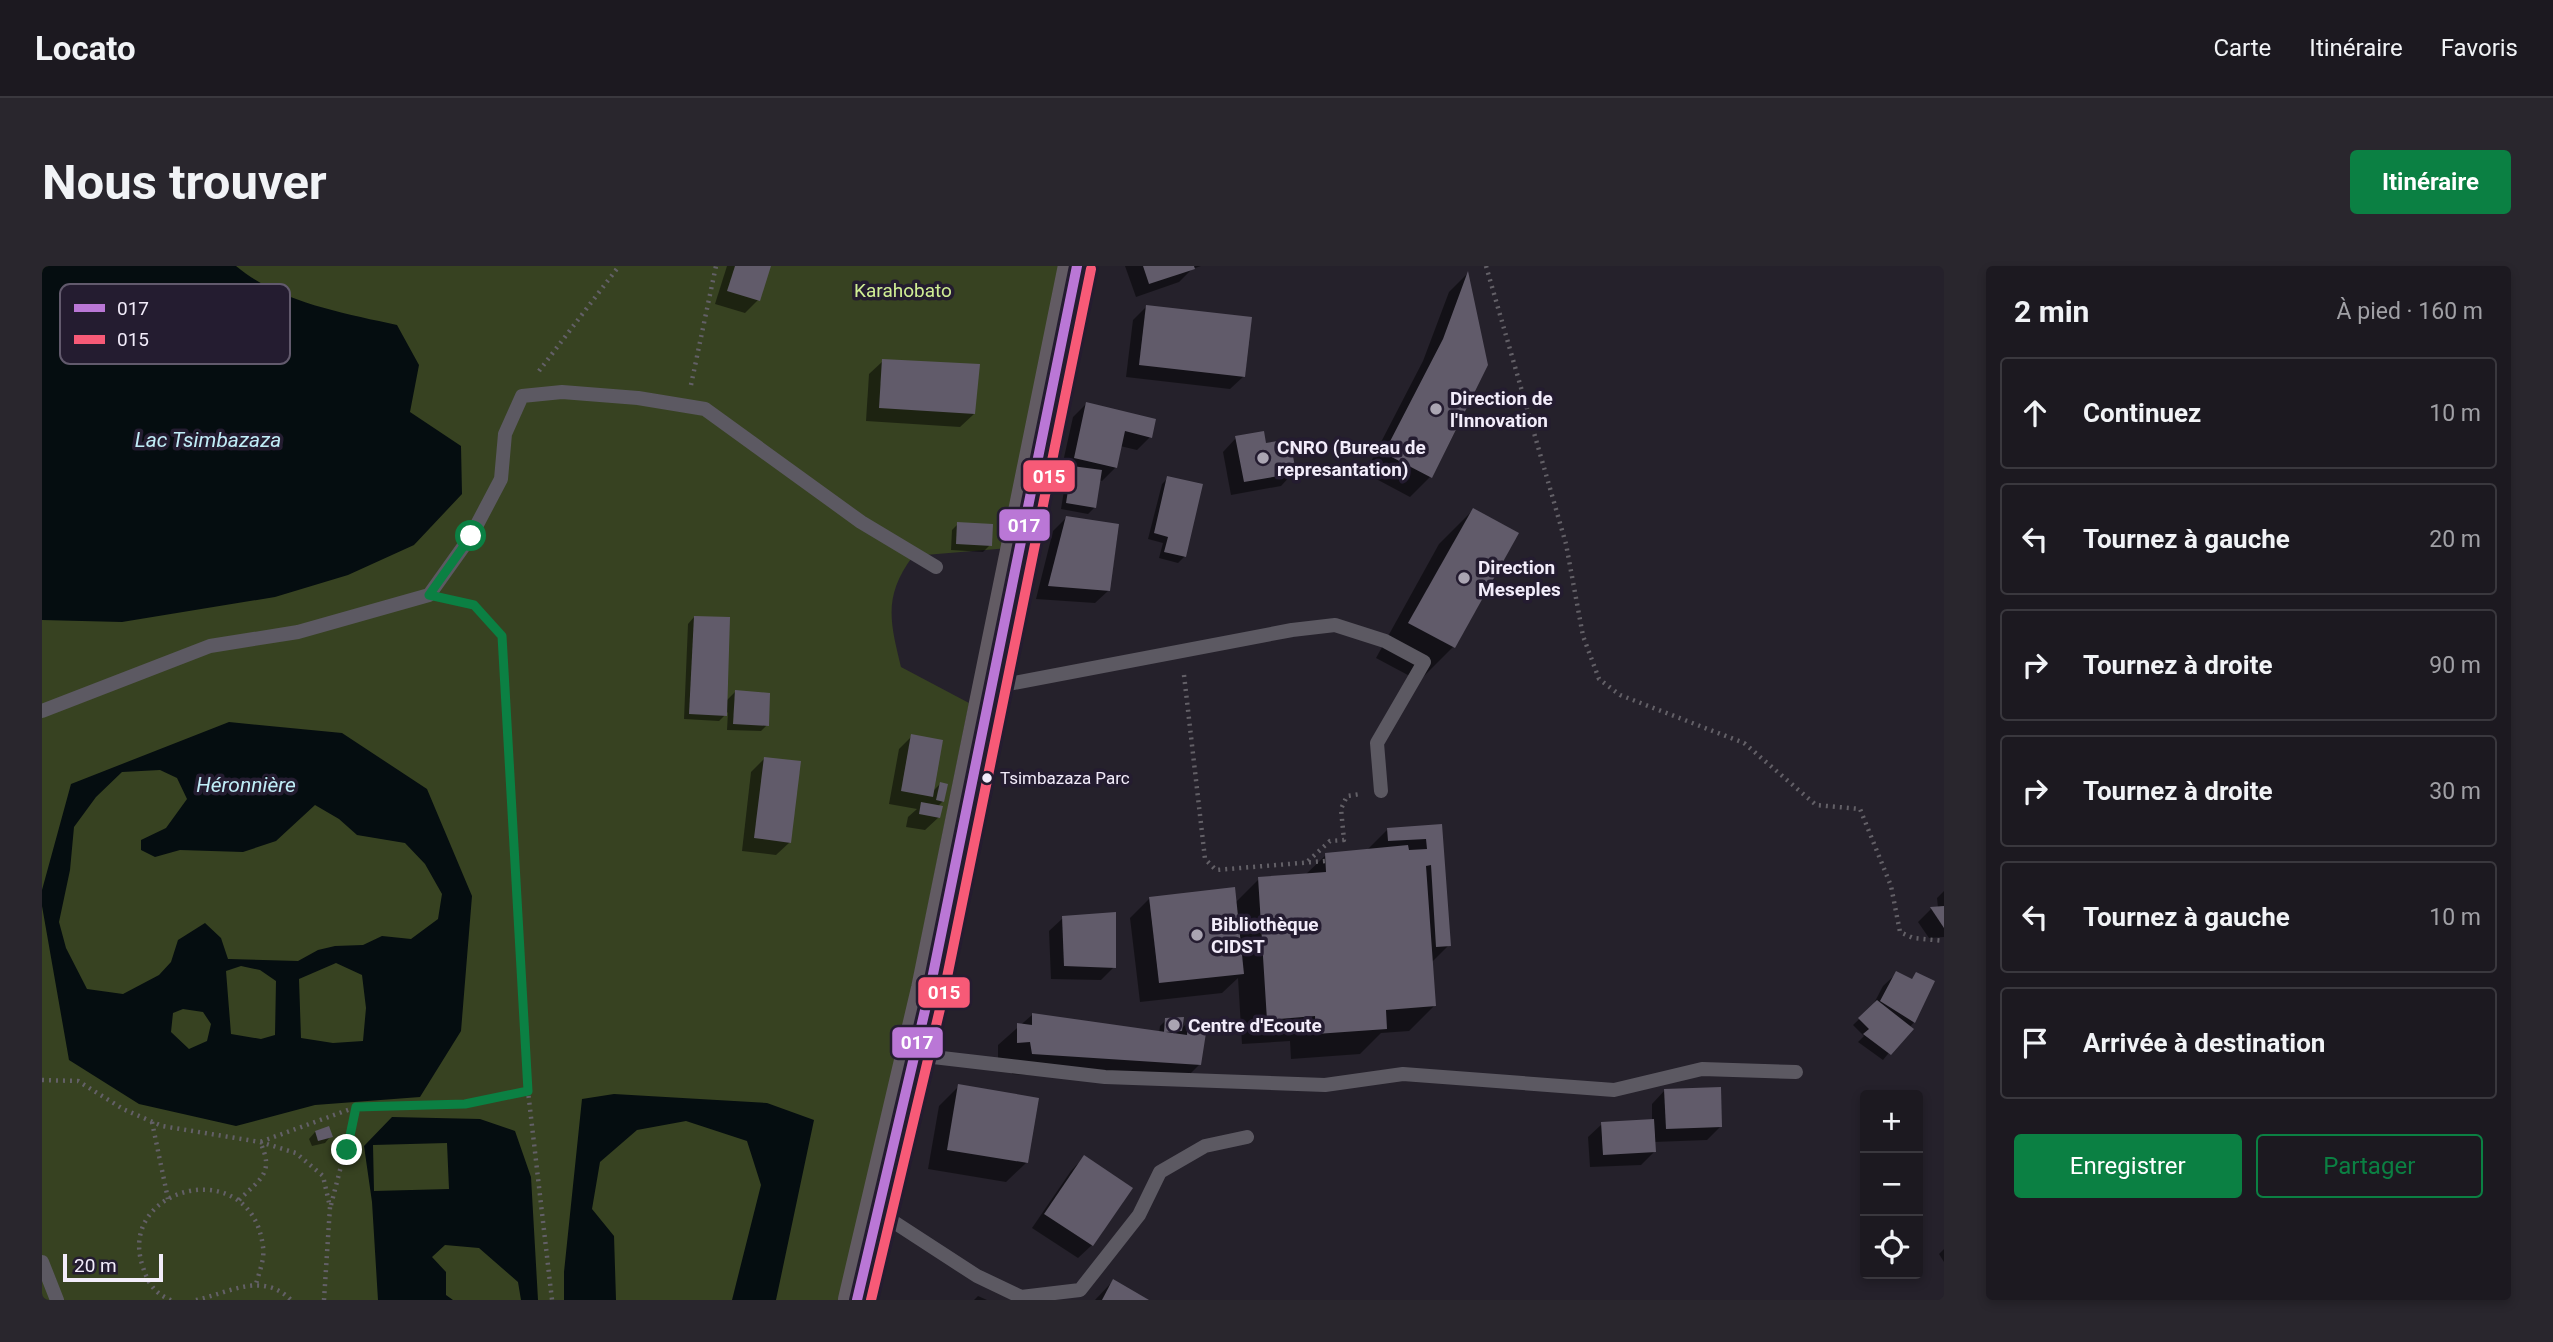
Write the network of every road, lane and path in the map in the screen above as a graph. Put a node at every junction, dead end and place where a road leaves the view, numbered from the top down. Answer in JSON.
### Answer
{"nodes":[{"id":1,"x":619,"y":266,"type":"edge"},
{"id":2,"x":716,"y":266,"type":"edge"},
{"id":3,"x":1077,"y":266,"type":"edge"},
{"id":4,"x":1486,"y":266,"type":"edge"},
{"id":5,"x":523,"y":396,"type":"junction"},
{"id":6,"x":686,"y":406,"type":"junction"},
{"id":7,"x":936,"y":567,"type":"dead end"},
{"id":8,"x":429,"y":595,"type":"junction"},
{"id":9,"x":1182,"y":650,"type":"junction"},
{"id":10,"x":992,"y":688,"type":"junction"},
{"id":11,"x":42,"y":711,"type":"edge"},
{"id":12,"x":1381,"y":790,"type":"joint"},
{"id":13,"x":1325,"y":861,"type":"dead end"},
{"id":14,"x":1307,"y":862,"type":"junction"},
{"id":15,"x":1944,"y":941,"type":"edge"},
{"id":16,"x":914,"y":1055,"type":"junction"},
{"id":17,"x":1796,"y":1072,"type":"dead end"},
{"id":18,"x":42,"y":1080,"type":"edge"},
{"id":19,"x":528,"y":1091,"type":"junction"},
{"id":20,"x":356,"y":1107,"type":"junction"},
{"id":21,"x":152,"y":1121,"type":"junction"},
{"id":22,"x":1247,"y":1137,"type":"dead end"},
{"id":23,"x":260,"y":1142,"type":"junction"},
{"id":24,"x":168,"y":1199,"type":"junction"},
{"id":25,"x":239,"y":1200,"type":"junction"},
{"id":26,"x":330,"y":1207,"type":"junction"},
{"id":27,"x":879,"y":1213,"type":"junction"},
{"id":28,"x":42,"y":1262,"type":"edge"},
{"id":29,"x":256,"y":1284,"type":"junction"},
{"id":30,"x":57,"y":1300,"type":"edge"},
{"id":31,"x":171,"y":1300,"type":"edge"},
{"id":32,"x":196,"y":1300,"type":"edge"},
{"id":33,"x":291,"y":1300,"type":"edge"},
{"id":34,"x":324,"y":1300,"type":"edge"},
{"id":35,"x":552,"y":1300,"type":"edge"},
{"id":36,"x":857,"y":1300,"type":"edge"}],
"edges":[{"from":1,"to":5,"type":"path"},
{"from":2,"to":6,"type":"path"},
{"from":3,"to":10,"type":"street"},
{"from":4,"to":15,"type":"path"},
{"from":5,"to":6,"type":"lane"},
{"from":5,"to":8,"type":"lane"},
{"from":6,"to":7,"type":"lane"},
{"from":8,"to":11,"type":"lane"},
{"from":8,"to":19,"type":"path"},
{"from":9,"to":10,"type":"lane"},
{"from":9,"to":12,"type":"lane"},
{"from":9,"to":14,"type":"path"},
{"from":10,"to":16,"type":"street"},
{"from":12,"to":14,"type":"path"},
{"from":13,"to":14,"type":"path"},
{"from":16,"to":17,"type":"lane"},
{"from":16,"to":27,"type":"street"},
{"from":18,"to":21,"type":"path"},
{"from":19,"to":20,"type":"path"},
{"from":19,"to":35,"type":"path"},
{"from":20,"to":23,"type":"path"},
{"from":20,"to":26,"type":"path"},
{"from":21,"to":23,"type":"path"},
{"from":21,"to":24,"type":"path"},
{"from":22,"to":27,"type":"lane"},
{"from":23,"to":25,"type":"path"},
{"from":23,"to":26,"type":"path"},
{"from":24,"to":25,"type":"path"},
{"from":24,"to":31,"type":"path"},
{"from":25,"to":29,"type":"path"},
{"from":26,"to":34,"type":"path"},
{"from":27,"to":36,"type":"street"},
{"from":28,"to":30,"type":"lane"},
{"from":29,"to":32,"type":"path"},
{"from":29,"to":33,"type":"path"}]}
